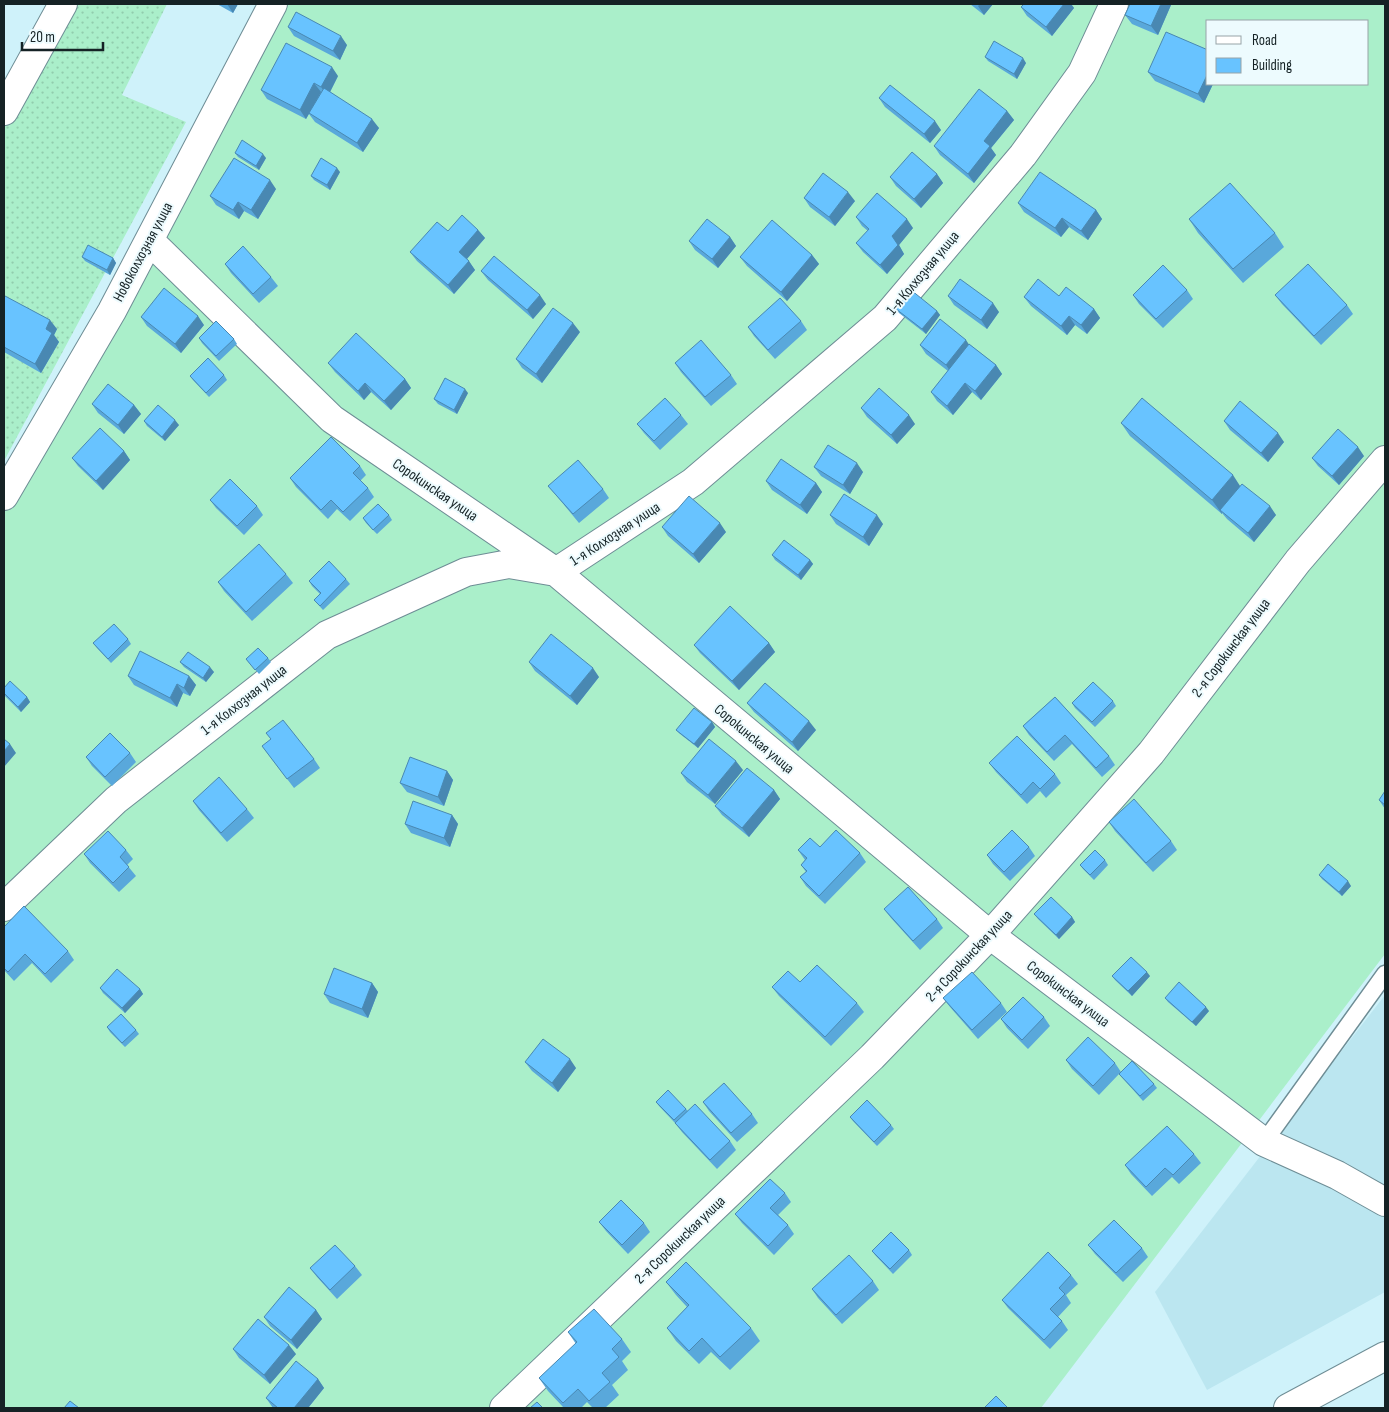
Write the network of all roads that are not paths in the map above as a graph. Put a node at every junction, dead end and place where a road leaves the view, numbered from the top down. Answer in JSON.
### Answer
{"nodes":[{"id":1,"x":63,"y":4,"type":"edge"},
{"id":2,"x":273,"y":4,"type":"edge"},
{"id":3,"x":1114,"y":4,"type":"edge"},
{"id":4,"x":4,"y":111,"type":"edge"},
{"id":5,"x":150,"y":241,"type":"junction"},
{"id":6,"x":1385,"y":460,"type":"edge"},
{"id":7,"x":4,"y":496,"type":"edge"},
{"id":8,"x":556,"y":572,"type":"junction"},
{"id":9,"x":4,"y":906,"type":"edge"},
{"id":10,"x":990,"y":935,"type":"junction"},
{"id":11,"x":1385,"y":974,"type":"edge"},
{"id":12,"x":1264,"y":1142,"type":"junction"},
{"id":13,"x":1385,"y":1202,"type":"edge"},
{"id":14,"x":1385,"y":1356,"type":"edge"},
{"id":15,"x":504,"y":1408,"type":"edge"},
{"id":16,"x":1288,"y":1408,"type":"edge"}],
"edges":[{"from":1,"to":4,"type":"street"},
{"from":2,"to":5,"type":"street","name":"Новоколхозная улица"},
{"from":3,"to":8,"type":"street","name":"1-я Колхозная улица"},
{"from":5,"to":7,"type":"street","name":"Новоколхозная улица"},
{"from":5,"to":8,"type":"street","name":"Сорокинская улица"},
{"from":6,"to":10,"type":"street","name":"2-я Сорокинская улица"},
{"from":8,"to":9,"type":"street","name":"1-я Колхозная улица"},
{"from":8,"to":10,"type":"street","name":"Сорокинская улица"},
{"from":10,"to":12,"type":"street","name":"Сорокинская улица"},
{"from":10,"to":15,"type":"street","name":"2-я Сорокинская улица"},
{"from":11,"to":12,"type":"lane"},
{"from":12,"to":13,"type":"street","name":"Сорокинская улица"},
{"from":14,"to":16,"type":"street"}]}
